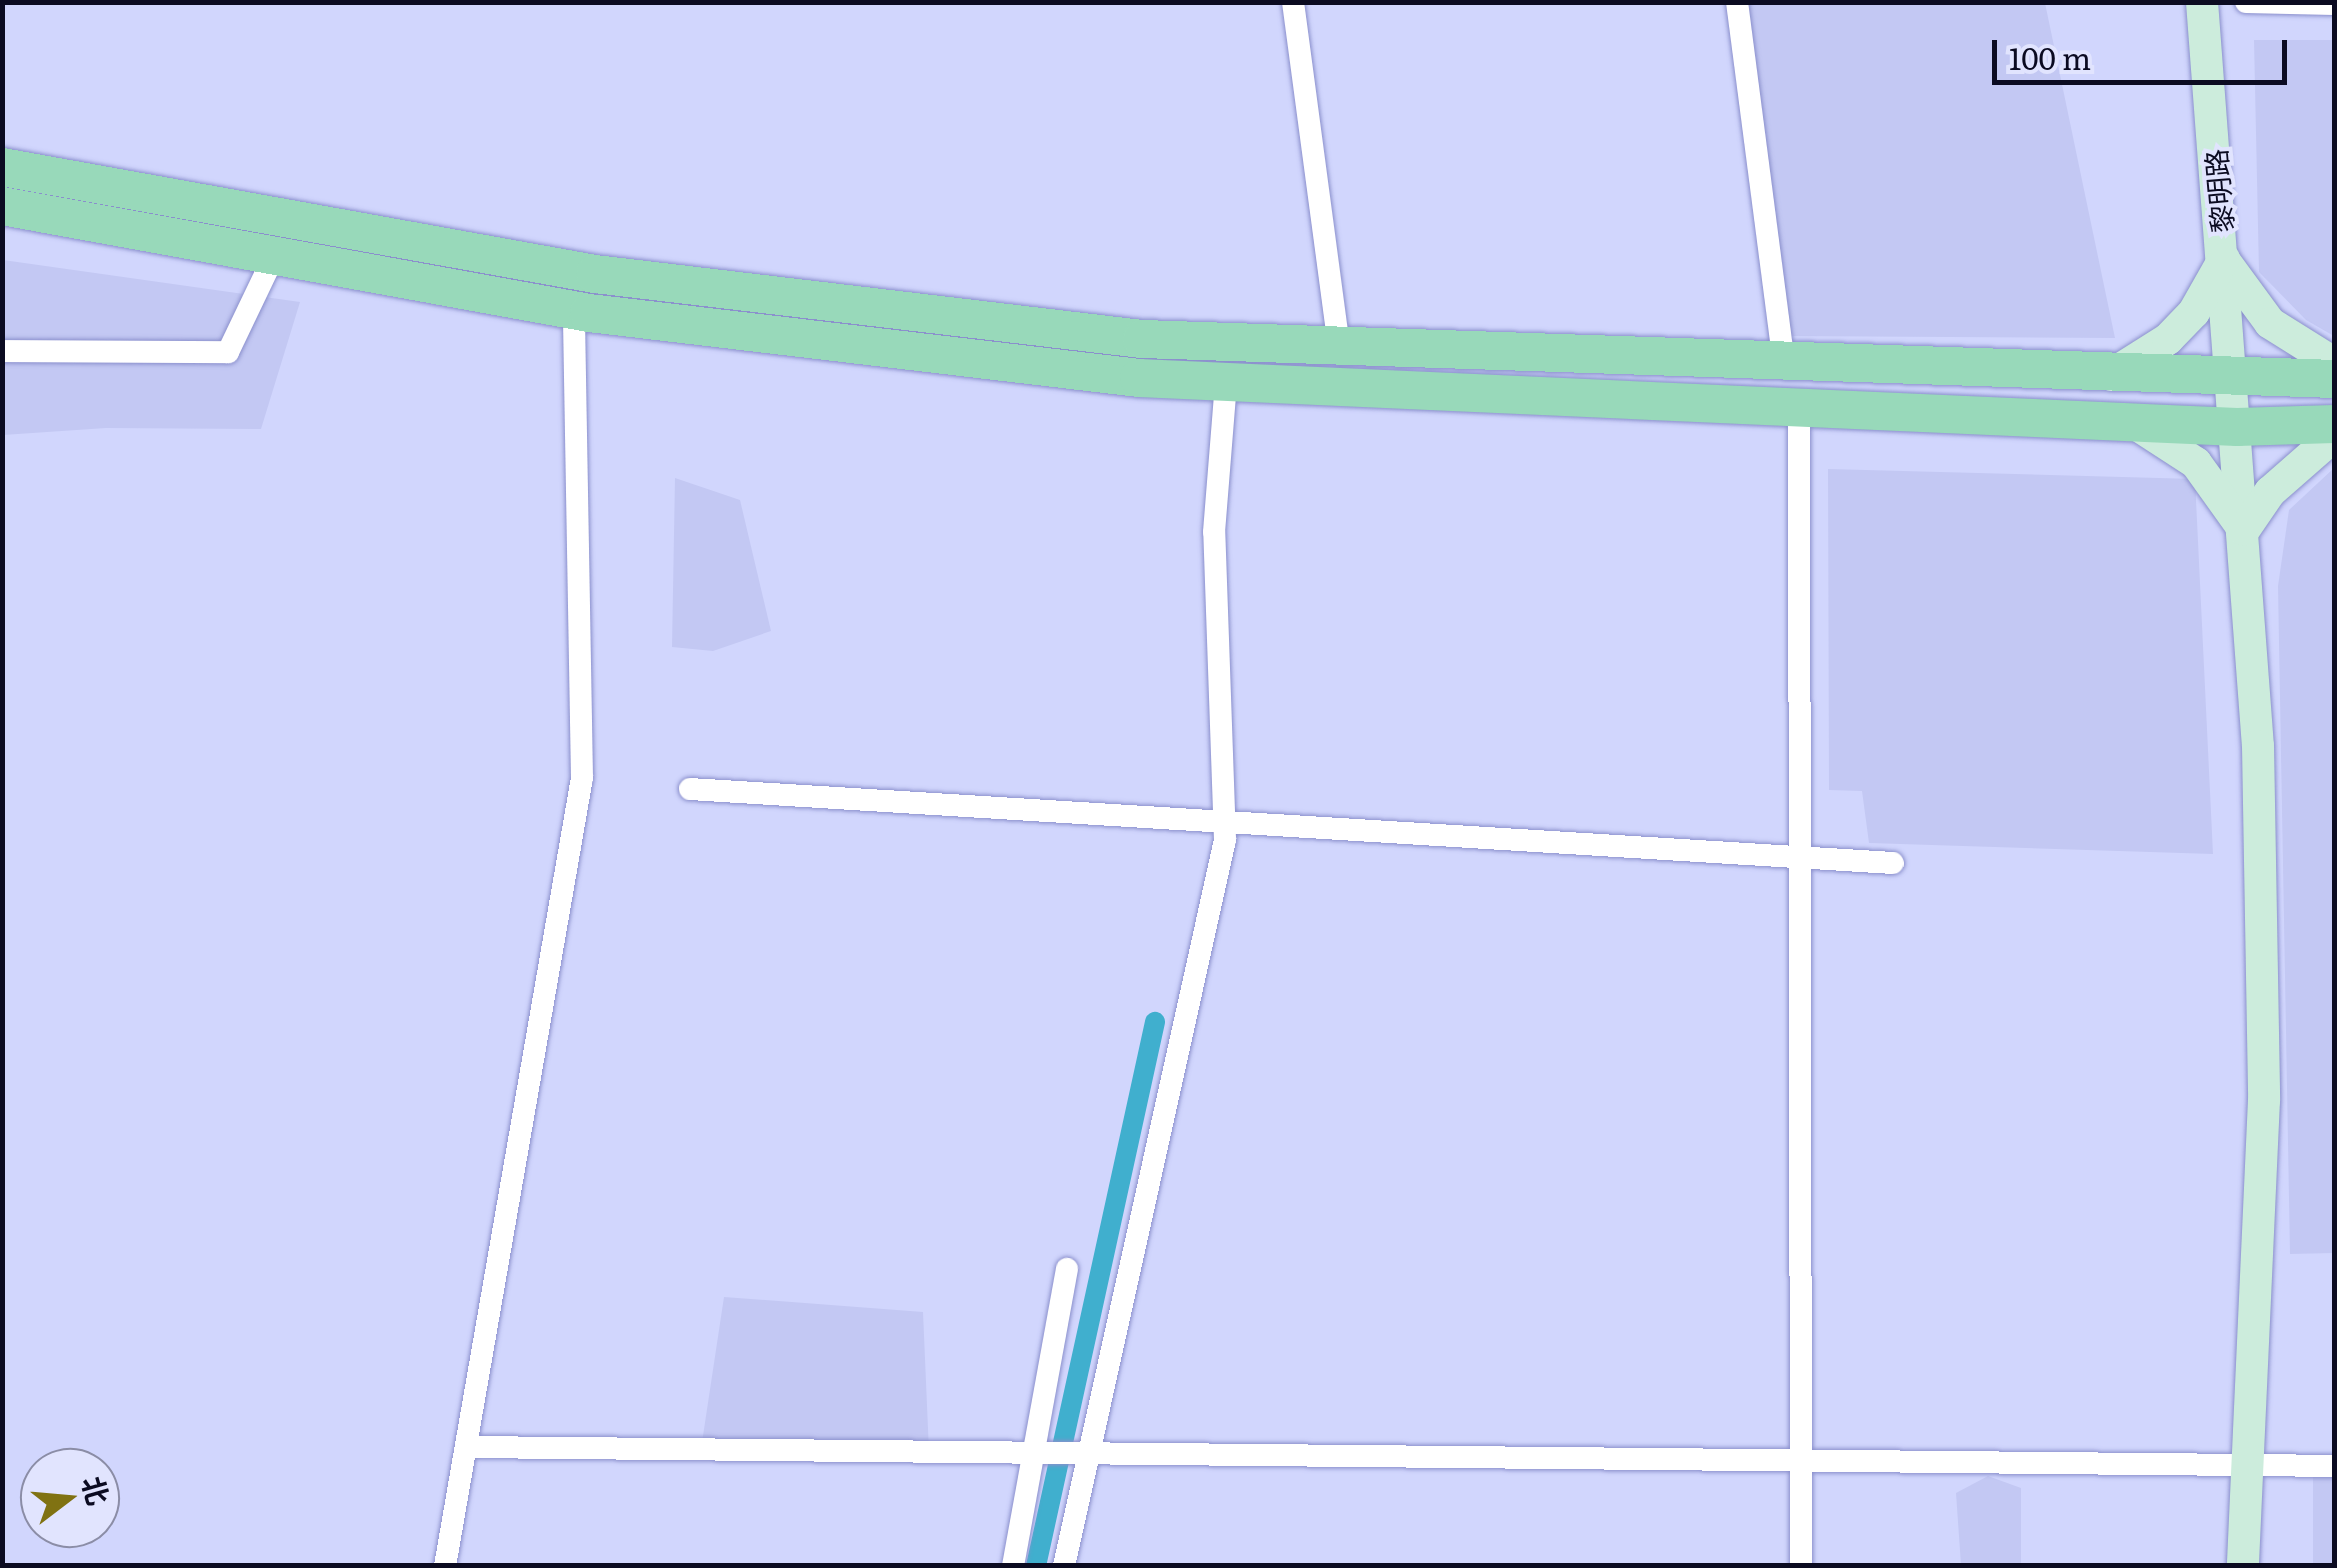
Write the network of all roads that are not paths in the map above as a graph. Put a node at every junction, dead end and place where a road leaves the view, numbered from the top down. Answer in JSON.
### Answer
{"nodes":[{"id":1,"x":1293,"y":2,"type":"edge"},
{"id":2,"x":1737,"y":2,"type":"edge"},
{"id":3,"x":2202,"y":2,"type":"edge"},
{"id":4,"x":2246,"y":2,"type":"edge"},
{"id":5,"x":2334,"y":4,"type":"edge"},
{"id":6,"x":2,"y":166,"type":"edge"},
{"id":7,"x":2,"y":206,"type":"edge"},
{"id":8,"x":274,"y":256,"type":"junction"},
{"id":9,"x":2224,"y":259,"type":"junction"},
{"id":10,"x":574,"y":310,"type":"junction"},
{"id":11,"x":1340,"y":346,"type":"junction"},
{"id":12,"x":2,"y":351,"type":"edge"},
{"id":13,"x":1784,"y":363,"type":"junction"},
{"id":14,"x":2334,"y":363,"type":"edge"},
{"id":15,"x":2110,"y":376,"type":"junction"},
{"id":16,"x":2334,"y":379,"type":"edge"},
{"id":17,"x":2234,"y":380,"type":"junction"},
{"id":18,"x":1226,"y":382,"type":"junction"},
{"id":19,"x":1798,"y":407,"type":"junction"},
{"id":20,"x":2132,"y":422,"type":"junction"},
{"id":21,"x":2334,"y":424,"type":"edge"},
{"id":22,"x":2237,"y":427,"type":"junction"},
{"id":23,"x":2334,"y":436,"type":"edge"},
{"id":24,"x":2244,"y":530,"type":"junction"},
{"id":25,"x":690,"y":790,"type":"dead end"},
{"id":26,"x":1224,"y":827,"type":"junction"},
{"id":27,"x":1798,"y":856,"type":"junction"},
{"id":28,"x":1893,"y":864,"type":"dead end"},
{"id":29,"x":1067,"y":1269,"type":"dead end"},
{"id":30,"x":468,"y":1447,"type":"junction"},
{"id":31,"x":1037,"y":1452,"type":"junction"},
{"id":32,"x":1087,"y":1453,"type":"junction"},
{"id":33,"x":1798,"y":1460,"type":"junction"},
{"id":34,"x":2247,"y":1464,"type":"junction"},
{"id":35,"x":2334,"y":1466,"type":"edge"},
{"id":36,"x":445,"y":1566,"type":"edge"},
{"id":37,"x":1013,"y":1566,"type":"edge"},
{"id":38,"x":1064,"y":1566,"type":"edge"},
{"id":39,"x":1800,"y":1566,"type":"edge"},
{"id":40,"x":2242,"y":1566,"type":"edge"}],
"edges":[{"from":1,"to":11,"type":"street"},
{"from":2,"to":13,"type":"street"},
{"from":3,"to":9,"type":"main road","name":"黎明路"},
{"from":4,"to":5,"type":"street"},
{"from":6,"to":11,"type":"main road"},
{"from":7,"to":8,"type":"main road"},
{"from":8,"to":10,"type":"main road"},
{"from":8,"to":12,"type":"street"},
{"from":9,"to":14,"type":"main road"},
{"from":9,"to":15,"type":"main road"},
{"from":9,"to":17,"type":"main road","name":"黎明路"},
{"from":10,"to":18,"type":"main road"},
{"from":10,"to":30,"type":"street"},
{"from":11,"to":13,"type":"main road"},
{"from":13,"to":15,"type":"main road"},
{"from":15,"to":17,"type":"main road"},
{"from":16,"to":17,"type":"main road"},
{"from":17,"to":22,"type":"main road","name":"黎明路"},
{"from":18,"to":19,"type":"main road"},
{"from":18,"to":26,"type":"street"},
{"from":19,"to":20,"type":"main road"},
{"from":19,"to":27,"type":"street"},
{"from":20,"to":22,"type":"main road"},
{"from":20,"to":24,"type":"main road"},
{"from":21,"to":22,"type":"main road"},
{"from":22,"to":24,"type":"main road","name":"黎明路"},
{"from":23,"to":24,"type":"main road"},
{"from":24,"to":34,"type":"main road","name":"黎明路"},
{"from":25,"to":26,"type":"street"},
{"from":26,"to":27,"type":"street"},
{"from":26,"to":32,"type":"street"},
{"from":27,"to":28,"type":"street"},
{"from":27,"to":33,"type":"street"},
{"from":29,"to":31,"type":"street"},
{"from":30,"to":31,"type":"street"},
{"from":30,"to":36,"type":"street"},
{"from":31,"to":32,"type":"street"},
{"from":31,"to":37,"type":"street"},
{"from":32,"to":33,"type":"street"},
{"from":32,"to":38,"type":"street"},
{"from":33,"to":34,"type":"street"},
{"from":33,"to":39,"type":"street"},
{"from":34,"to":35,"type":"street"},
{"from":34,"to":40,"type":"main road","name":"黎明路"}]}
